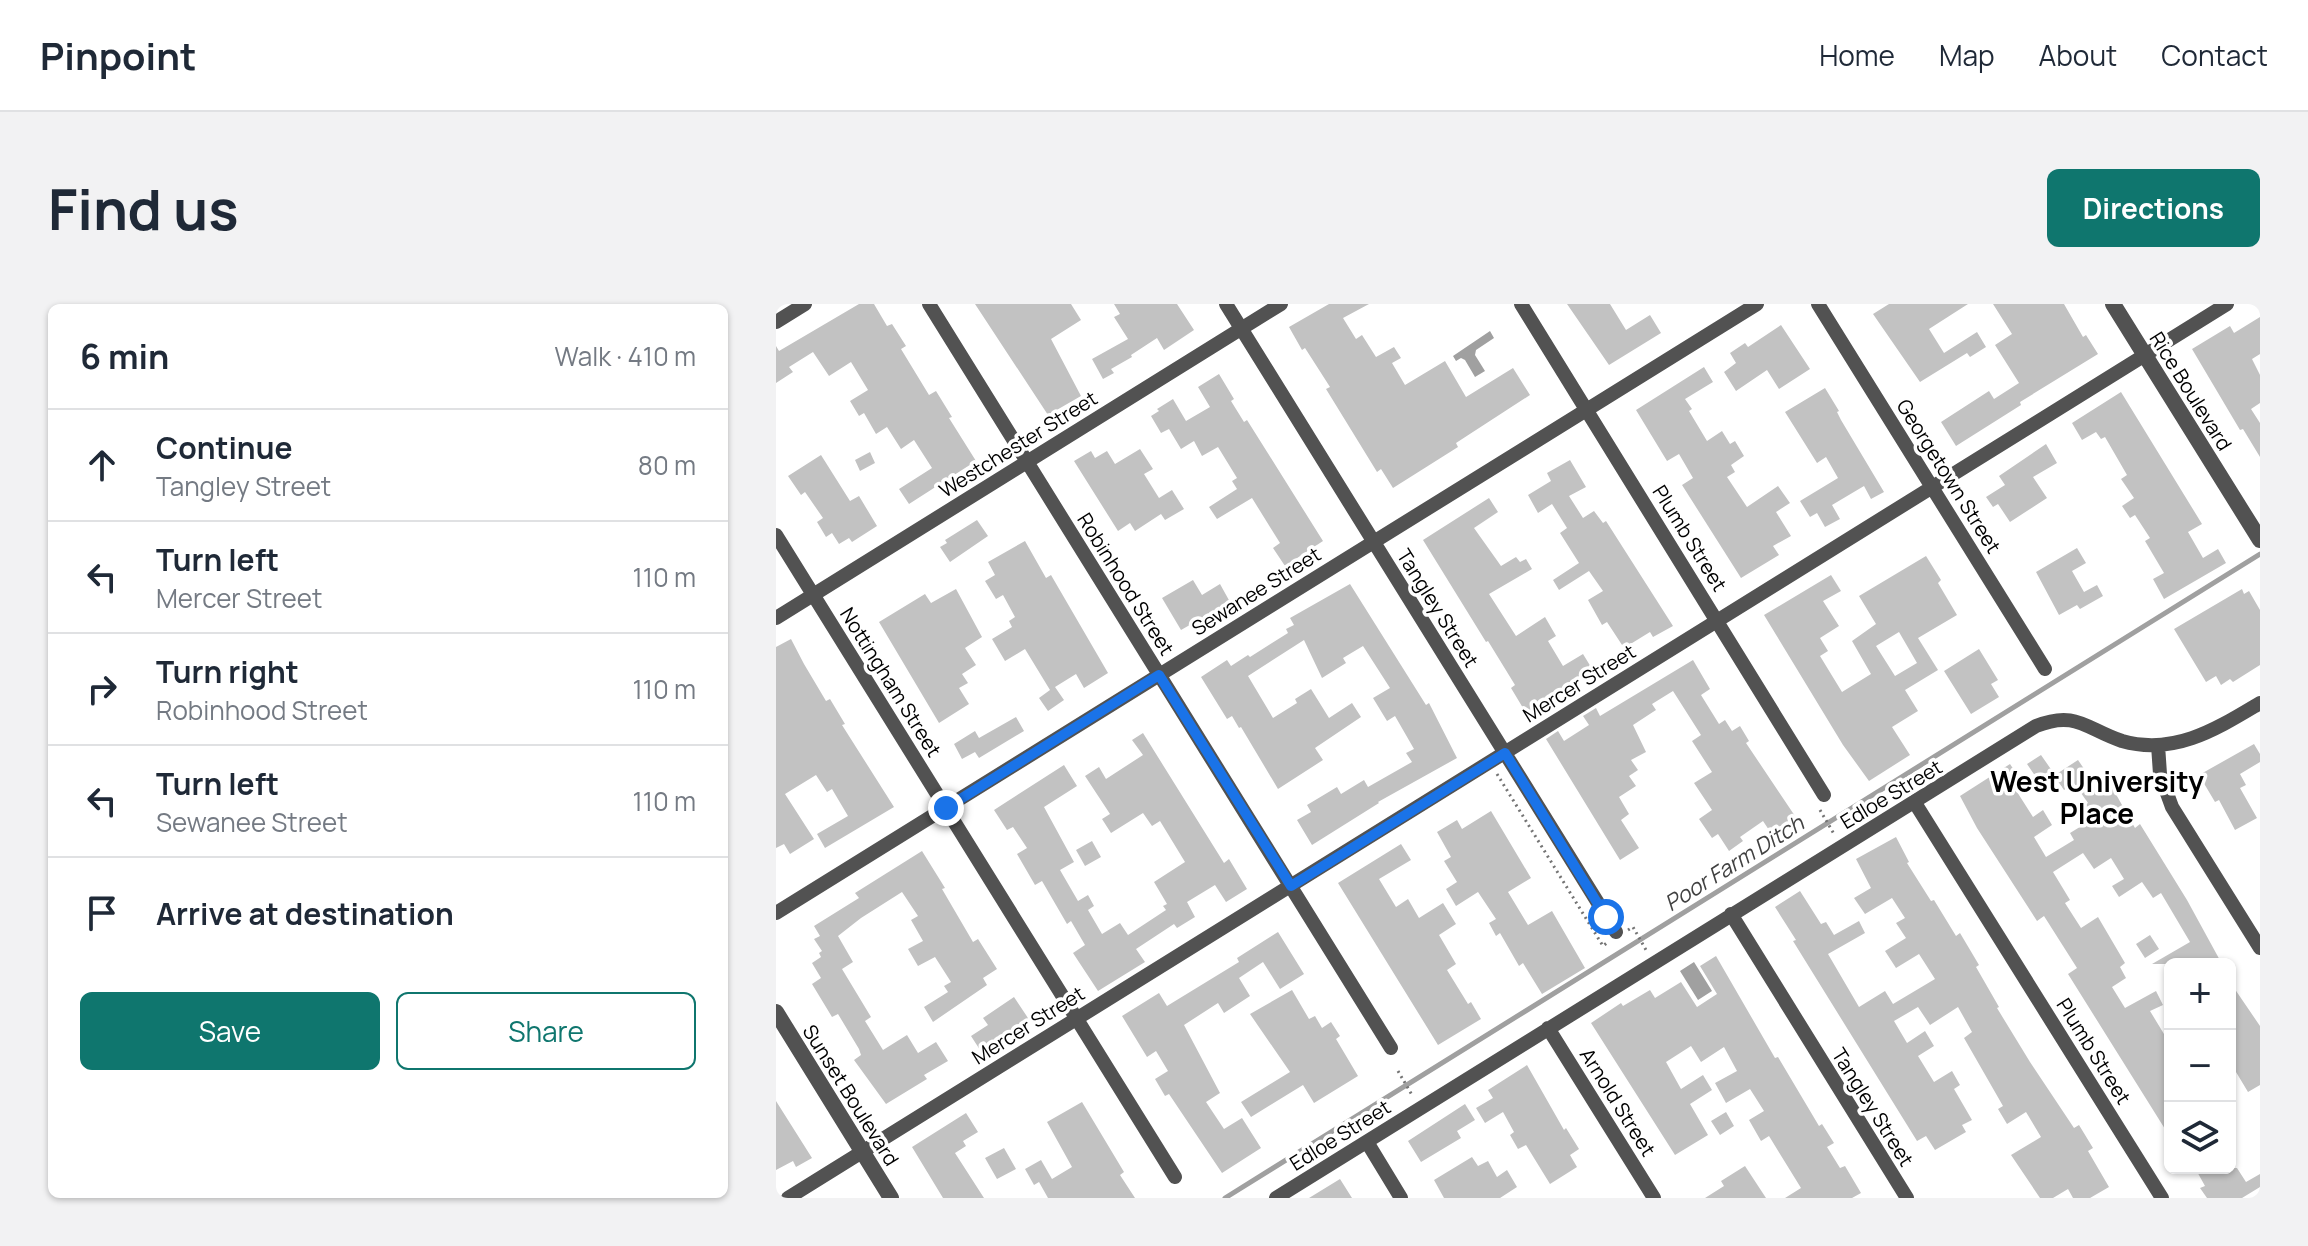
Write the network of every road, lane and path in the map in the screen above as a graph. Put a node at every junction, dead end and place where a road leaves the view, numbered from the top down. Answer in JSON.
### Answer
{"nodes":[{"id":1,"x":805,"y":304,"type":"edge"},
{"id":2,"x":929,"y":304,"type":"edge"},
{"id":3,"x":1226,"y":304,"type":"edge"},
{"id":4,"x":1281,"y":304,"type":"edge"},
{"id":5,"x":1521,"y":304,"type":"edge"},
{"id":6,"x":1757,"y":304,"type":"edge"},
{"id":7,"x":1818,"y":304,"type":"edge"},
{"id":8,"x":2113,"y":304,"type":"edge"},
{"id":9,"x":2227,"y":304,"type":"edge"},
{"id":10,"x":776,"y":322,"type":"edge"},
{"id":11,"x":1241,"y":329,"type":"junction"},
{"id":12,"x":2145,"y":355,"type":"junction"},
{"id":13,"x":1587,"y":410,"type":"junction"},
{"id":14,"x":1027,"y":462,"type":"junction"},
{"id":15,"x":1932,"y":487,"type":"junction"},
{"id":16,"x":776,"y":535,"type":"edge"},
{"id":17,"x":2258,"y":537,"type":"edge"},
{"id":18,"x":1374,"y":542,"type":"junction"},
{"id":19,"x":813,"y":595,"type":"junction"},
{"id":20,"x":776,"y":618,"type":"edge"},
{"id":21,"x":1718,"y":621,"type":"junction"},
{"id":22,"x":2045,"y":669,"type":"dead end"},
{"id":23,"x":1159,"y":675,"type":"junction"},
{"id":24,"x":2260,"y":703,"type":"edge"},
{"id":25,"x":2158,"y":745,"type":"junction"},
{"id":26,"x":1505,"y":753,"type":"junction"},
{"id":27,"x":1824,"y":795,"type":"dead end"},
{"id":28,"x":1915,"y":803,"type":"junction"},
{"id":29,"x":946,"y":808,"type":"junction"},
{"id":30,"x":1823,"y":817,"type":"dead end"},
{"id":31,"x":1832,"y":832,"type":"dead end"},
{"id":32,"x":1291,"y":886,"type":"junction"},
{"id":33,"x":776,"y":913,"type":"edge"},
{"id":34,"x":1731,"y":914,"type":"junction"},
{"id":35,"x":1634,"y":929,"type":"dead end"},
{"id":36,"x":1616,"y":932,"type":"dead end"},
{"id":37,"x":1645,"y":947,"type":"dead end"},
{"id":38,"x":2260,"y":948,"type":"edge"},
{"id":39,"x":776,"y":1012,"type":"edge"},
{"id":40,"x":1077,"y":1019,"type":"junction"},
{"id":41,"x":1548,"y":1028,"type":"junction"},
{"id":42,"x":1391,"y":1048,"type":"dead end"},
{"id":43,"x":1398,"y":1071,"type":"dead end"},
{"id":44,"x":1411,"y":1094,"type":"dead end"},
{"id":45,"x":1367,"y":1142,"type":"junction"},
{"id":46,"x":863,"y":1152,"type":"junction"},
{"id":47,"x":1175,"y":1177,"type":"dead end"},
{"id":48,"x":788,"y":1198,"type":"edge"},
{"id":49,"x":891,"y":1198,"type":"edge"},
{"id":50,"x":1276,"y":1198,"type":"edge"},
{"id":51,"x":1401,"y":1198,"type":"edge"},
{"id":52,"x":1654,"y":1198,"type":"edge"},
{"id":53,"x":1907,"y":1198,"type":"edge"},
{"id":54,"x":2162,"y":1198,"type":"edge"}],
"edges":[{"from":1,"to":10,"type":"street"},
{"from":2,"to":14,"type":"street","name":"Robinhood Street"},
{"from":3,"to":11,"type":"street","name":"Tangley Street"},
{"from":4,"to":11,"type":"street","name":"Westchester Street"},
{"from":5,"to":13,"type":"street","name":"Plumb Street"},
{"from":6,"to":13,"type":"street","name":"Sewanee Street"},
{"from":7,"to":15,"type":"street","name":"Georgetown Street"},
{"from":8,"to":12,"type":"street","name":"Rice Boulevard"},
{"from":9,"to":12,"type":"street","name":"Mercer Street"},
{"from":11,"to":14,"type":"street","name":"Westchester Street"},
{"from":11,"to":18,"type":"street","name":"Tangley Street"},
{"from":12,"to":15,"type":"street","name":"Mercer Street"},
{"from":12,"to":17,"type":"street","name":"Rice Boulevard"},
{"from":13,"to":18,"type":"street","name":"Sewanee Street"},
{"from":13,"to":21,"type":"street","name":"Plumb Street"},
{"from":14,"to":19,"type":"street","name":"Westchester Street"},
{"from":14,"to":23,"type":"street","name":"Robinhood Street"},
{"from":15,"to":21,"type":"street","name":"Mercer Street"},
{"from":15,"to":22,"type":"street","name":"Georgetown Street"},
{"from":16,"to":19,"type":"street","name":"Nottingham Street"},
{"from":18,"to":23,"type":"street","name":"Sewanee Street"},
{"from":18,"to":26,"type":"street","name":"Tangley Street"},
{"from":19,"to":20,"type":"street","name":"Westchester Street"},
{"from":19,"to":29,"type":"street","name":"Nottingham Street"},
{"from":21,"to":26,"type":"street","name":"Mercer Street"},
{"from":21,"to":27,"type":"street","name":"Plumb Street"},
{"from":23,"to":29,"type":"street","name":"Sewanee Street"},
{"from":23,"to":32,"type":"street","name":"Robinhood Street"},
{"from":24,"to":25,"type":"street","name":"Edloe Street"},
{"from":25,"to":28,"type":"street","name":"Edloe Street"},
{"from":25,"to":38,"type":"street"},
{"from":26,"to":32,"type":"street","name":"Mercer Street"},
{"from":26,"to":36,"type":"street","name":"Tangley Street"},
{"from":28,"to":34,"type":"street","name":"Edloe Street"},
{"from":28,"to":54,"type":"street","name":"Plumb Street"},
{"from":29,"to":33,"type":"street","name":"Sewanee Street"},
{"from":29,"to":40,"type":"street","name":"Nottingham Street"},
{"from":30,"to":31,"type":"path"},
{"from":32,"to":40,"type":"street","name":"Mercer Street"},
{"from":32,"to":42,"type":"street","name":"Robinhood Street"},
{"from":34,"to":41,"type":"street","name":"Edloe Street"},
{"from":34,"to":53,"type":"street","name":"Tangley Street"},
{"from":35,"to":37,"type":"path"},
{"from":39,"to":46,"type":"street","name":"Sunset Boulevard"},
{"from":40,"to":46,"type":"street","name":"Mercer Street"},
{"from":40,"to":47,"type":"street","name":"Nottingham Street"},
{"from":41,"to":45,"type":"street","name":"Edloe Street"},
{"from":41,"to":52,"type":"street","name":"Arnold Street"},
{"from":43,"to":44,"type":"path"},
{"from":45,"to":50,"type":"street","name":"Edloe Street"},
{"from":45,"to":51,"type":"street"},
{"from":46,"to":48,"type":"street","name":"Mercer Street"},
{"from":46,"to":49,"type":"street","name":"Sunset Boulevard"}]}
